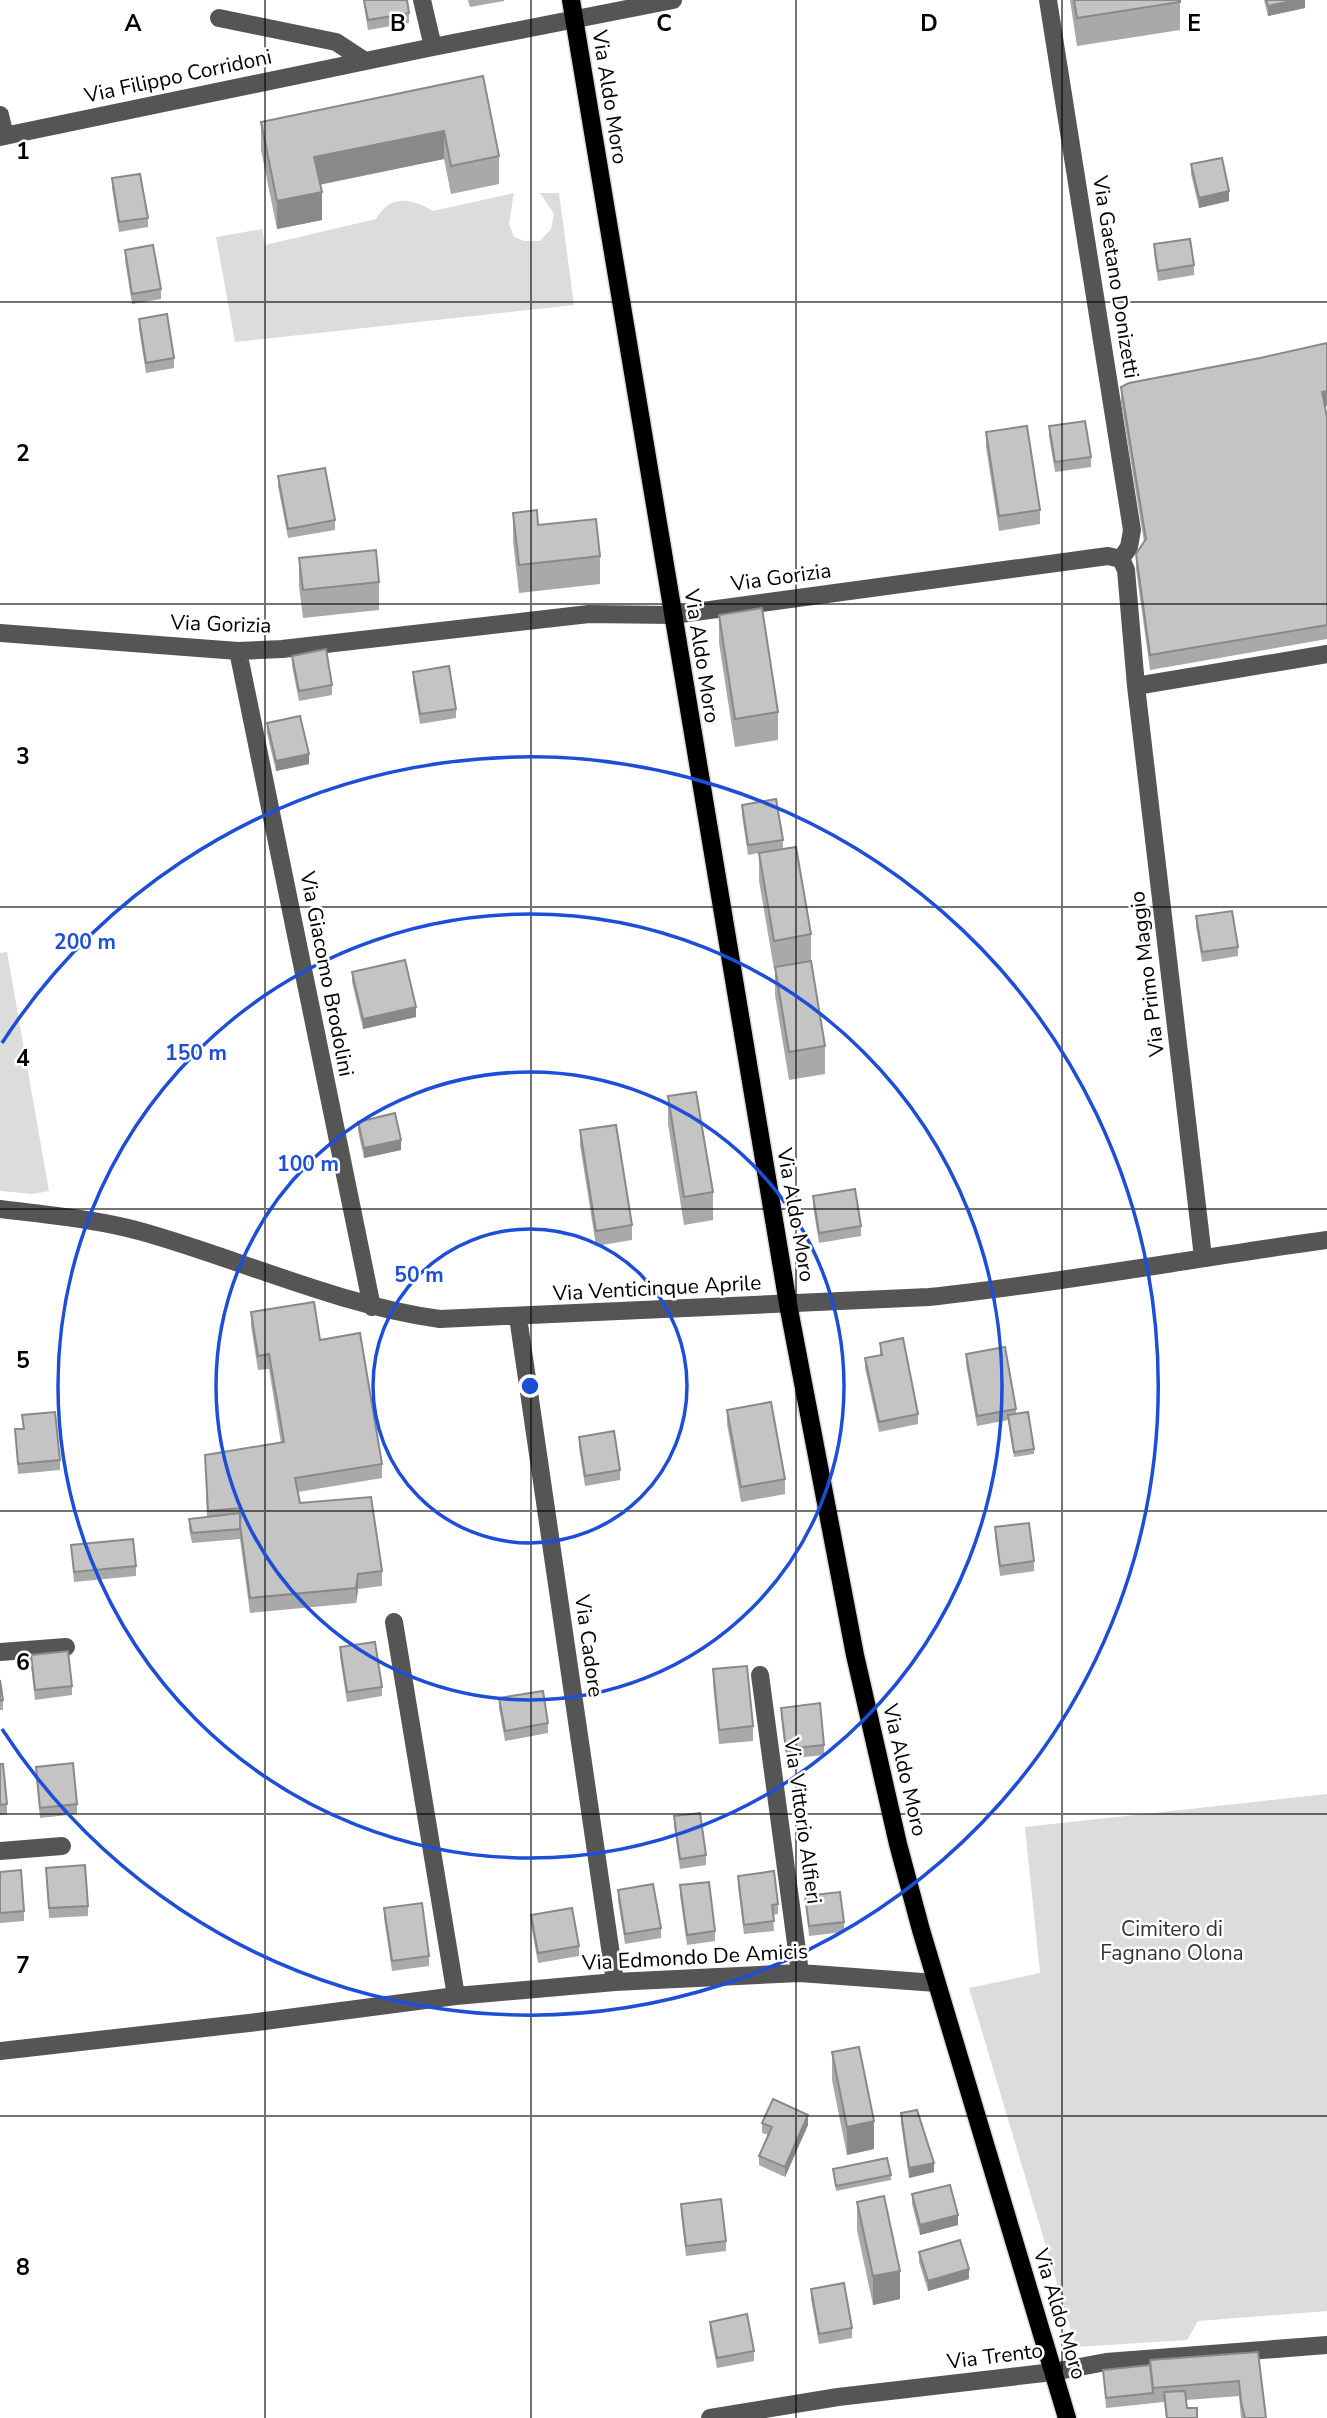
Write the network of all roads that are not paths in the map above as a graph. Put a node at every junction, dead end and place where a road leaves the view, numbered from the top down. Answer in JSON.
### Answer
{"nodes":[{"id":1,"x":422,"y":0,"type":"edge"},
{"id":2,"x":571,"y":0,"type":"edge"},
{"id":3,"x":673,"y":0,"type":"edge"},
{"id":4,"x":1048,"y":0,"type":"edge"},
{"id":5,"x":219,"y":18,"type":"dead end"},
{"id":6,"x":575,"y":20,"type":"junction"},
{"id":7,"x":433,"y":47,"type":"junction"},
{"id":8,"x":365,"y":61,"type":"junction"},
{"id":9,"x":0,"y":115,"type":"edge"},
{"id":10,"x":2,"y":136,"type":"edge"},
{"id":11,"x":1121,"y":559,"type":"junction"},
{"id":12,"x":673,"y":615,"type":"junction"},
{"id":13,"x":0,"y":633,"type":"edge"},
{"id":14,"x":238,"y":651,"type":"junction"},
{"id":15,"x":1327,"y":654,"type":"edge"},
{"id":16,"x":1136,"y":686,"type":"junction"},
{"id":17,"x":0,"y":1209,"type":"edge"},
{"id":18,"x":1327,"y":1240,"type":"edge"},
{"id":19,"x":1203,"y":1256,"type":"junction"},
{"id":20,"x":788,"y":1304,"type":"junction"},
{"id":21,"x":372,"y":1307,"type":"junction"},
{"id":22,"x":518,"y":1317,"type":"junction"},
{"id":23,"x":394,"y":1622,"type":"dead end"},
{"id":24,"x":66,"y":1647,"type":"dead end"},
{"id":25,"x":0,"y":1652,"type":"edge"},
{"id":26,"x":760,"y":1675,"type":"dead end"},
{"id":27,"x":62,"y":1846,"type":"dead end"},
{"id":28,"x":0,"y":1851,"type":"edge"},
{"id":29,"x":800,"y":1973,"type":"junction"},
{"id":30,"x":615,"y":1982,"type":"junction"},
{"id":31,"x":936,"y":1983,"type":"junction"},
{"id":32,"x":456,"y":1996,"type":"junction"},
{"id":33,"x":0,"y":2051,"type":"edge"},
{"id":34,"x":1327,"y":2345,"type":"edge"},
{"id":35,"x":1053,"y":2372,"type":"junction"},
{"id":36,"x":710,"y":2418,"type":"edge"},
{"id":37,"x":1067,"y":2418,"type":"edge"}],
"edges":[{"from":1,"to":7,"type":"street"},
{"from":2,"to":6,"type":"main road","name":"Via Aldo Moro"},
{"from":3,"to":6,"type":"street","name":"Via Filippo Corridoni"},
{"from":4,"to":11,"type":"street","name":"Via Gaetano Donizetti"},
{"from":5,"to":8,"type":"street","name":"Via Filippo Corridoni"},
{"from":6,"to":7,"type":"street","name":"Via Filippo Corridoni"},
{"from":6,"to":12,"type":"main road","name":"Via Aldo Moro"},
{"from":7,"to":8,"type":"street","name":"Via Filippo Corridoni"},
{"from":8,"to":10,"type":"street","name":"Via Filippo Corridoni"},
{"from":9,"to":10,"type":"street"},
{"from":11,"to":12,"type":"street","name":"Via Gorizia"},
{"from":11,"to":16,"type":"street"},
{"from":12,"to":14,"type":"street","name":"Via Gorizia"},
{"from":12,"to":20,"type":"main road","name":"Via Aldo Moro"},
{"from":13,"to":14,"type":"street","name":"Via Gorizia"},
{"from":14,"to":21,"type":"street","name":"Via Giacomo Brodolini"},
{"from":15,"to":16,"type":"street"},
{"from":16,"to":19,"type":"street","name":"Via Primo Maggio"},
{"from":17,"to":21,"type":"street","name":"Via Venticinque Aprile"},
{"from":18,"to":19,"type":"street","name":"Via Venticinque Aprile"},
{"from":19,"to":20,"type":"street","name":"Via Venticinque Aprile"},
{"from":20,"to":22,"type":"street","name":"Via Venticinque Aprile"},
{"from":20,"to":31,"type":"main road","name":"Via Aldo Moro"},
{"from":21,"to":22,"type":"street","name":"Via Venticinque Aprile"},
{"from":22,"to":30,"type":"street","name":"Via Cadore"},
{"from":23,"to":32,"type":"street"},
{"from":24,"to":25,"type":"street"},
{"from":26,"to":29,"type":"street","name":"Via Vittorio Alfieri"},
{"from":27,"to":28,"type":"street"},
{"from":29,"to":30,"type":"street","name":"Via Edmondo De Amicis"},
{"from":29,"to":31,"type":"street","name":"Via Edmondo De Amicis"},
{"from":30,"to":32,"type":"street","name":"Via Edmondo De Amicis"},
{"from":31,"to":35,"type":"main road","name":"Via Aldo Moro"},
{"from":32,"to":33,"type":"street","name":"Via Edmondo De Amicis"},
{"from":34,"to":35,"type":"street","name":"Via Trento"},
{"from":35,"to":36,"type":"street","name":"Via Trento"},
{"from":35,"to":37,"type":"main road","name":"Via Aldo Moro"}]}
